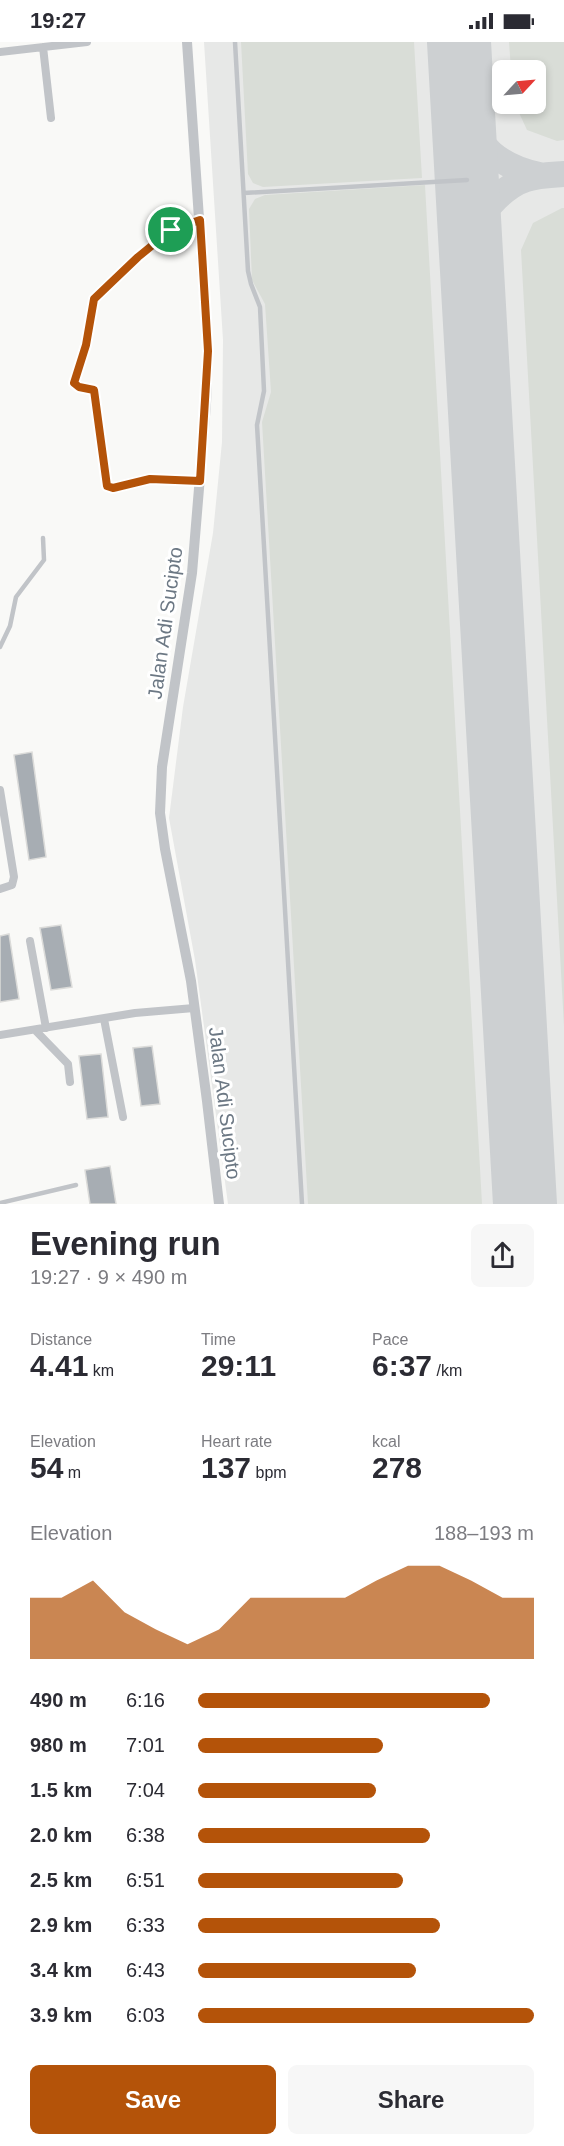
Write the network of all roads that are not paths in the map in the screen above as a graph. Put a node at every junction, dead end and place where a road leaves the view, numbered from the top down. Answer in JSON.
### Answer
{"nodes":[{"id":1,"x":87,"y":42,"type":"edge"},
{"id":2,"x":187,"y":42,"type":"edge"},
{"id":3,"x":235,"y":42,"type":"edge"},
{"id":4,"x":19,"y":46,"type":"edge"},
{"id":5,"x":43,"y":47,"type":"junction"},
{"id":6,"x":0,"y":52,"type":"edge"},
{"id":7,"x":51,"y":118,"type":"dead end"},
{"id":8,"x":467,"y":180,"type":"dead end"},
{"id":9,"x":244,"y":193,"type":"junction"},
{"id":10,"x":200,"y":220,"type":"junction"},
{"id":11,"x":200,"y":481,"type":"junction"},
{"id":12,"x":43,"y":538,"type":"dead end"},
{"id":13,"x":0,"y":648,"type":"edge"},
{"id":14,"x":0,"y":790,"type":"edge"},
{"id":15,"x":0,"y":889,"type":"edge"},
{"id":16,"x":30,"y":941,"type":"dead end"},
{"id":17,"x":194,"y":1008,"type":"junction"},
{"id":18,"x":105,"y":1019,"type":"junction"},
{"id":19,"x":46,"y":1028,"type":"junction"},
{"id":20,"x":35,"y":1030,"type":"junction"},
{"id":21,"x":0,"y":1035,"type":"edge"},
{"id":22,"x":70,"y":1082,"type":"dead end"},
{"id":23,"x":123,"y":1117,"type":"dead end"},
{"id":24,"x":76,"y":1185,"type":"dead end"},
{"id":25,"x":0,"y":1203,"type":"edge"},
{"id":26,"x":219,"y":1204,"type":"edge"},
{"id":27,"x":302,"y":1204,"type":"edge"}],
"edges":[{"from":1,"to":5,"type":"street"},
{"from":2,"to":10,"type":"street","name":"Jalan Adi Sucipto"},
{"from":3,"to":9,"type":"lane"},
{"from":4,"to":5,"type":"street"},
{"from":4,"to":6,"type":"street"},
{"from":5,"to":7,"type":"street"},
{"from":8,"to":9,"type":"lane"},
{"from":9,"to":27,"type":"lane"},
{"from":10,"to":11,"type":"street","name":"Jalan Adi Sucipto"},
{"from":10,"to":11,"type":"street"},
{"from":11,"to":17,"type":"street","name":"Jalan Adi Sucipto"},
{"from":12,"to":13,"type":"lane"},
{"from":14,"to":15,"type":"street"},
{"from":16,"to":19,"type":"street"},
{"from":17,"to":18,"type":"street"},
{"from":17,"to":26,"type":"street","name":"Jalan Adi Sucipto"},
{"from":18,"to":19,"type":"street"},
{"from":18,"to":23,"type":"street"},
{"from":19,"to":20,"type":"street"},
{"from":20,"to":21,"type":"street"},
{"from":20,"to":22,"type":"street"},
{"from":24,"to":25,"type":"lane"}]}
